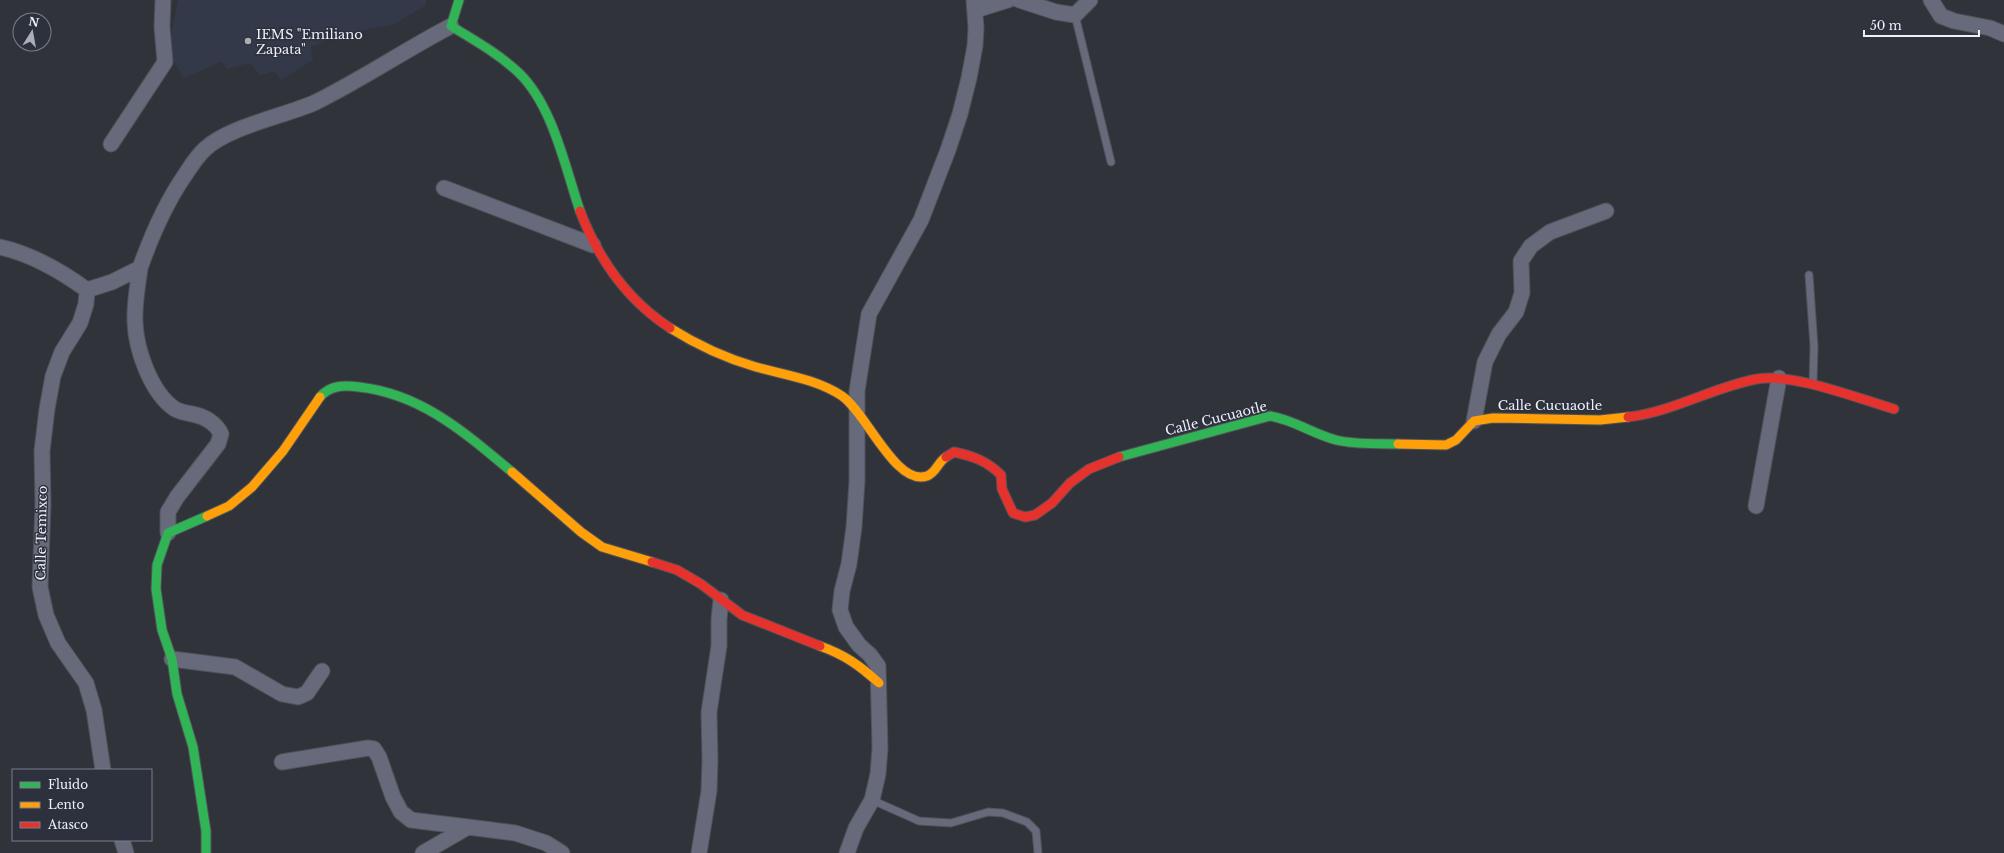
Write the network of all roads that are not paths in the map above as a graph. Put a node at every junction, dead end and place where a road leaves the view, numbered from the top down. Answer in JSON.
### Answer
{"nodes":[{"id":1,"x":163,"y":0,"type":"edge"},
{"id":2,"x":459,"y":0,"type":"edge"},
{"id":3,"x":1008,"y":0,"type":"edge"},
{"id":4,"x":1019,"y":0,"type":"edge"},
{"id":5,"x":1090,"y":0,"type":"edge"},
{"id":6,"x":1931,"y":0,"type":"edge"},
{"id":7,"x":975,"y":5,"type":"edge"},
{"id":8,"x":1075,"y":15,"type":"junction"},
{"id":9,"x":451,"y":26,"type":"junction"},
{"id":10,"x":2004,"y":34,"type":"edge"},
{"id":11,"x":111,"y":144,"type":"dead end"},
{"id":12,"x":1111,"y":162,"type":"dead end"},
{"id":13,"x":444,"y":188,"type":"dead end"},
{"id":14,"x":1606,"y":211,"type":"dead end"},
{"id":15,"x":594,"y":244,"type":"junction"},
{"id":16,"x":0,"y":247,"type":"edge"},
{"id":17,"x":140,"y":268,"type":"junction"},
{"id":18,"x":1810,"y":275,"type":"dead end"},
{"id":19,"x":88,"y":290,"type":"junction"},
{"id":20,"x":1779,"y":378,"type":"junction"},
{"id":21,"x":1813,"y":385,"type":"junction"},
{"id":22,"x":1894,"y":409,"type":"dead end"},
{"id":23,"x":858,"y":410,"type":"junction"},
{"id":24,"x":1474,"y":421,"type":"junction"},
{"id":25,"x":1756,"y":506,"type":"dead end"},
{"id":26,"x":168,"y":533,"type":"junction"},
{"id":27,"x":721,"y":600,"type":"junction"},
{"id":28,"x":172,"y":659,"type":"junction"},
{"id":29,"x":322,"y":671,"type":"dead end"},
{"id":30,"x":879,"y":683,"type":"junction"},
{"id":31,"x":282,"y":762,"type":"dead end"},
{"id":32,"x":103,"y":769,"type":"edge"},
{"id":33,"x":872,"y":800,"type":"junction"},
{"id":34,"x":468,"y":827,"type":"junction"},
{"id":35,"x":122,"y":841,"type":"edge"},
{"id":36,"x":126,"y":853,"type":"edge"},
{"id":37,"x":206,"y":853,"type":"edge"},
{"id":38,"x":423,"y":853,"type":"edge"},
{"id":39,"x":562,"y":853,"type":"edge"},
{"id":40,"x":699,"y":853,"type":"edge"},
{"id":41,"x":847,"y":853,"type":"edge"},
{"id":42,"x":1038,"y":853,"type":"edge"}],
"edges":[{"from":1,"to":11,"type":"street"},
{"from":2,"to":9,"type":"street"},
{"from":3,"to":7,"type":"street"},
{"from":4,"to":8,"type":"street"},
{"from":5,"to":8,"type":"street"},
{"from":6,"to":10,"type":"street"},
{"from":7,"to":23,"type":"street"},
{"from":8,"to":12,"type":"lane"},
{"from":9,"to":15,"type":"street"},
{"from":9,"to":17,"type":"street"},
{"from":13,"to":15,"type":"street"},
{"from":14,"to":24,"type":"street"},
{"from":15,"to":23,"type":"street"},
{"from":16,"to":19,"type":"street"},
{"from":17,"to":19,"type":"street"},
{"from":17,"to":26,"type":"street"},
{"from":18,"to":21,"type":"lane"},
{"from":19,"to":32,"type":"street","name":"Calle Temixco"},
{"from":20,"to":21,"type":"street","name":"Calle Cucuaotle"},
{"from":20,"to":24,"type":"street","name":"Calle Cucuaotle"},
{"from":20,"to":25,"type":"street"},
{"from":21,"to":22,"type":"street","name":"Calle Cucuaotle"},
{"from":23,"to":24,"type":"street","name":"Calle Cucuaotle"},
{"from":23,"to":30,"type":"street"},
{"from":26,"to":27,"type":"street"},
{"from":26,"to":28,"type":"street"},
{"from":27,"to":30,"type":"street"},
{"from":27,"to":40,"type":"street"},
{"from":28,"to":29,"type":"street"},
{"from":28,"to":37,"type":"street"},
{"from":30,"to":33,"type":"street"},
{"from":31,"to":34,"type":"street"},
{"from":33,"to":41,"type":"street"},
{"from":33,"to":42,"type":"lane"},
{"from":34,"to":38,"type":"street"},
{"from":34,"to":39,"type":"street"},
{"from":35,"to":36,"type":"street"}]}
